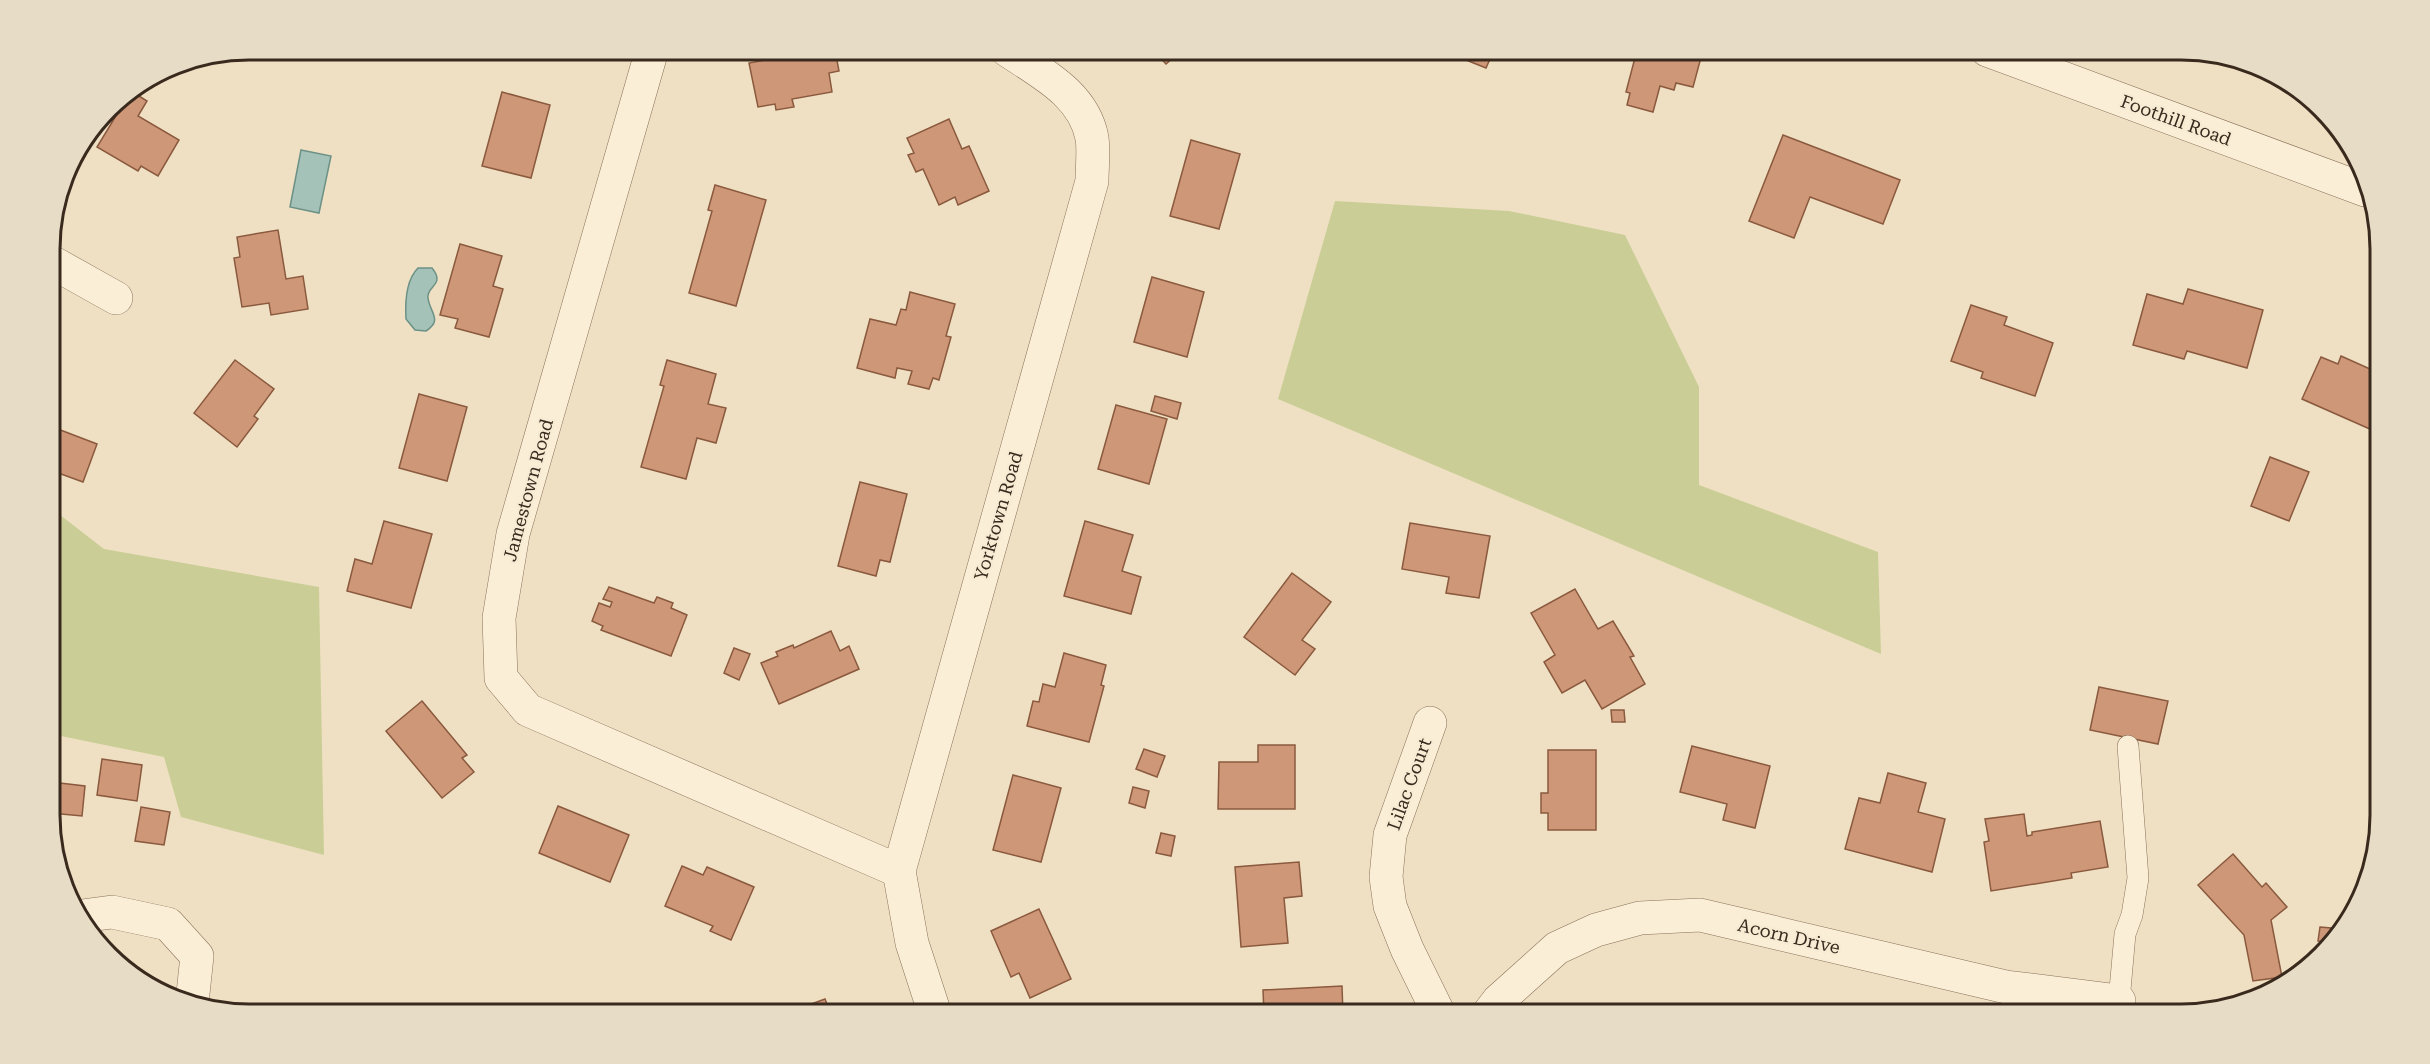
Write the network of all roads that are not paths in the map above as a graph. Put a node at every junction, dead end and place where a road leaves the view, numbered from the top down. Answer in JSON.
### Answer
{"nodes":[{"id":1,"x":649,"y":60,"type":"edge"},
{"id":2,"x":1022,"y":60,"type":"edge"},
{"id":3,"x":2014,"y":60,"type":"edge"},
{"id":4,"x":2360,"y":188,"type":"edge"},
{"id":5,"x":60,"y":267,"type":"edge"},
{"id":6,"x":116,"y":298,"type":"dead end"},
{"id":7,"x":1431,"y":723,"type":"dead end"},
{"id":8,"x":2128,"y":746,"type":"dead end"},
{"id":9,"x":899,"y":871,"type":"junction"},
{"id":10,"x":89,"y":915,"type":"edge"},
{"id":11,"x":193,"y":995,"type":"edge"},
{"id":12,"x":2119,"y":1001,"type":"joint"},
{"id":13,"x":932,"y":1004,"type":"edge"},
{"id":14,"x":1434,"y":1004,"type":"edge"},
{"id":15,"x":1496,"y":1004,"type":"edge"}],
"edges":[{"from":1,"to":9,"type":"street","name":"Jamestown Road"},
{"from":2,"to":9,"type":"street","name":"Yorktown Road"},
{"from":3,"to":4,"type":"street","name":"Foothill Road"},
{"from":5,"to":6,"type":"street"},
{"from":7,"to":14,"type":"street","name":"Lilac Court"},
{"from":8,"to":12,"type":"lane"},
{"from":9,"to":13,"type":"street","name":"Yorktown Road"},
{"from":10,"to":11,"type":"street"},
{"from":12,"to":15,"type":"street","name":"Acorn Drive"}]}
